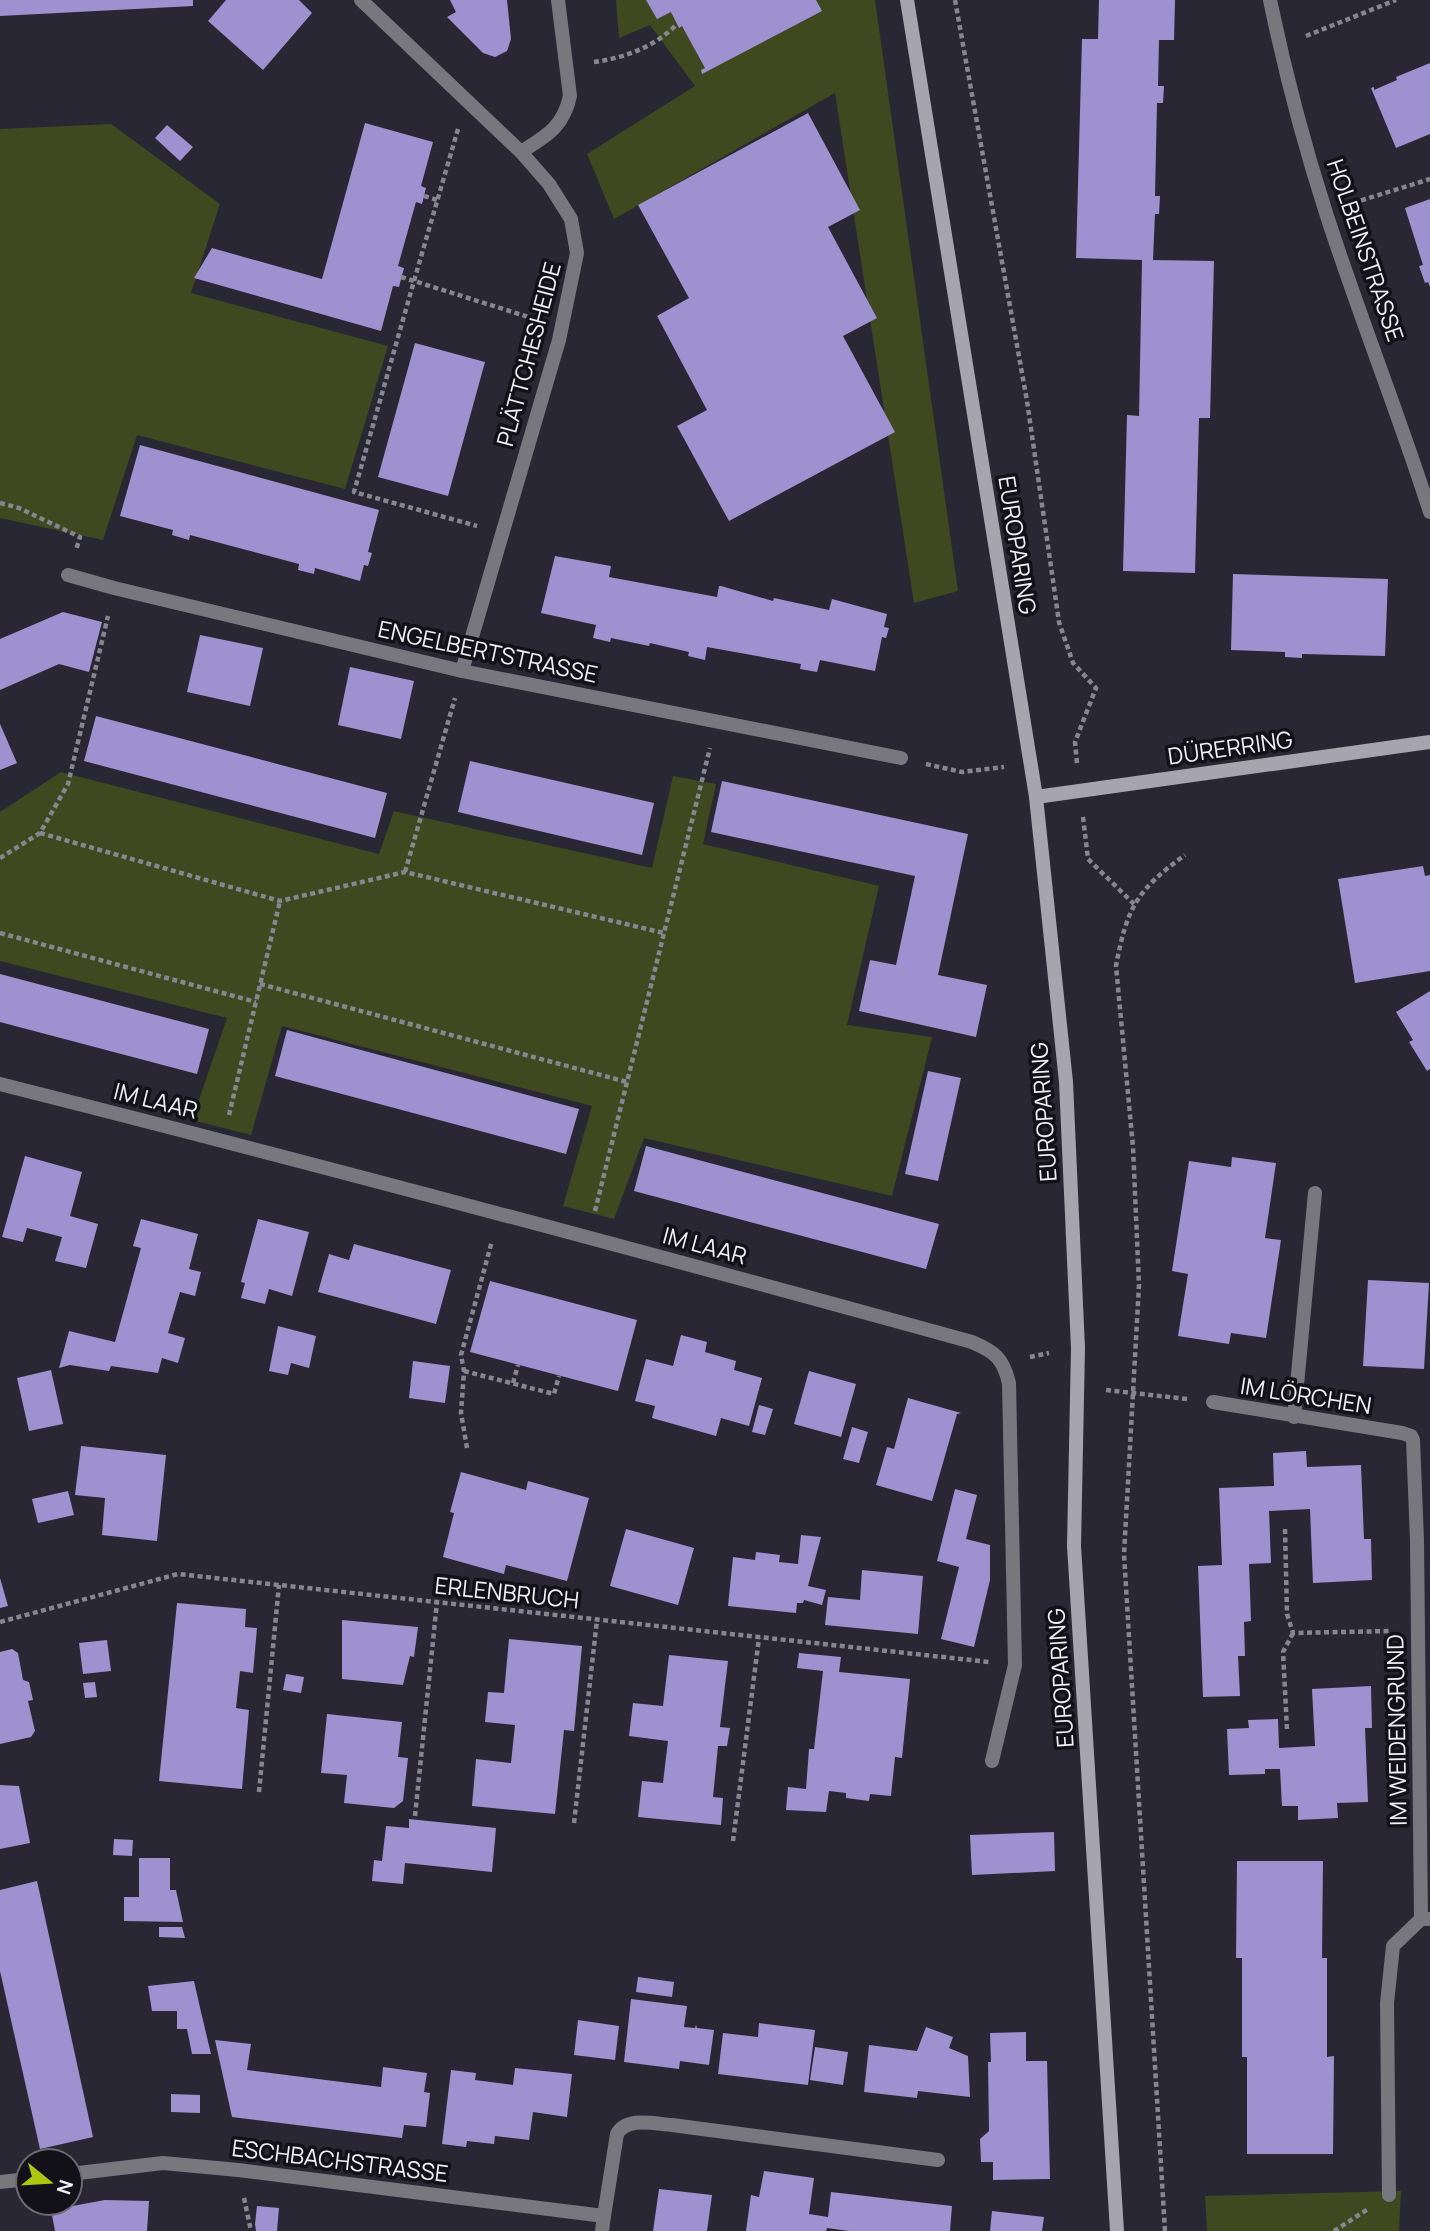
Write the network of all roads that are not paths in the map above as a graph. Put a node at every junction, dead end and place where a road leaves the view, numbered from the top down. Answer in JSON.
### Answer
{"nodes":[{"id":1,"x":361,"y":0,"type":"edge"},
{"id":2,"x":558,"y":0,"type":"edge"},
{"id":3,"x":908,"y":0,"type":"edge"},
{"id":4,"x":1270,"y":0,"type":"edge"},
{"id":5,"x":521,"y":152,"type":"junction"},
{"id":6,"x":1430,"y":512,"type":"edge"},
{"id":7,"x":68,"y":575,"type":"road end"},
{"id":8,"x":462,"y":671,"type":"junction"},
{"id":9,"x":1430,"y":742,"type":"edge"},
{"id":10,"x":901,"y":758,"type":"road end"},
{"id":11,"x":1036,"y":797,"type":"junction"},
{"id":12,"x":0,"y":1084,"type":"edge"},
{"id":13,"x":1315,"y":1193,"type":"dead end"},
{"id":14,"x":1213,"y":1402,"type":"road end"},
{"id":15,"x":1294,"y":1417,"type":"junction"},
{"id":16,"x":1424,"y":1540,"type":"edge"},
{"id":17,"x":992,"y":1760,"type":"dead end"},
{"id":18,"x":1425,"y":1919,"type":"edge"},
{"id":19,"x":938,"y":2160,"type":"dead end"},
{"id":20,"x":84,"y":2172,"type":"edge"},
{"id":21,"x":1389,"y":2195,"type":"road end"},
{"id":22,"x":603,"y":2224,"type":"edge"},
{"id":23,"x":1117,"y":2231,"type":"edge"}],
"edges":[{"from":1,"to":5,"type":"street","name":"PLÄTTCHESHEIDE"},
{"from":2,"to":5,"type":"street"},
{"from":3,"to":11,"type":"main road","name":"EUROPARING"},
{"from":4,"to":6,"type":"street","name":"HOLBEINSTRASSE"},
{"from":5,"to":8,"type":"street","name":"PLÄTTCHESHEIDE"},
{"from":7,"to":8,"type":"street","name":"ENGELBERTSTRASSE"},
{"from":8,"to":10,"type":"street","name":"ENGELBERTSTRASSE"},
{"from":9,"to":11,"type":"main road","name":"DÜRERRING"},
{"from":11,"to":23,"type":"main road","name":"EUROPARING"},
{"from":12,"to":17,"type":"street","name":"IM LAAR"},
{"from":13,"to":15,"type":"street"},
{"from":14,"to":15,"type":"street","name":"IM LÖRCHEN"},
{"from":15,"to":16,"type":"street","name":"IM LÖRCHEN"},
{"from":16,"to":18,"type":"street","name":"IM WEIDENGRUND"},
{"from":18,"to":21,"type":"street","name":"IM WEIDENGRUND"},
{"from":19,"to":22,"type":"street","name":"ESCHBACHSTRASSE"},
{"from":20,"to":22,"type":"street","name":"ESCHBACHSTRASSE"}]}
